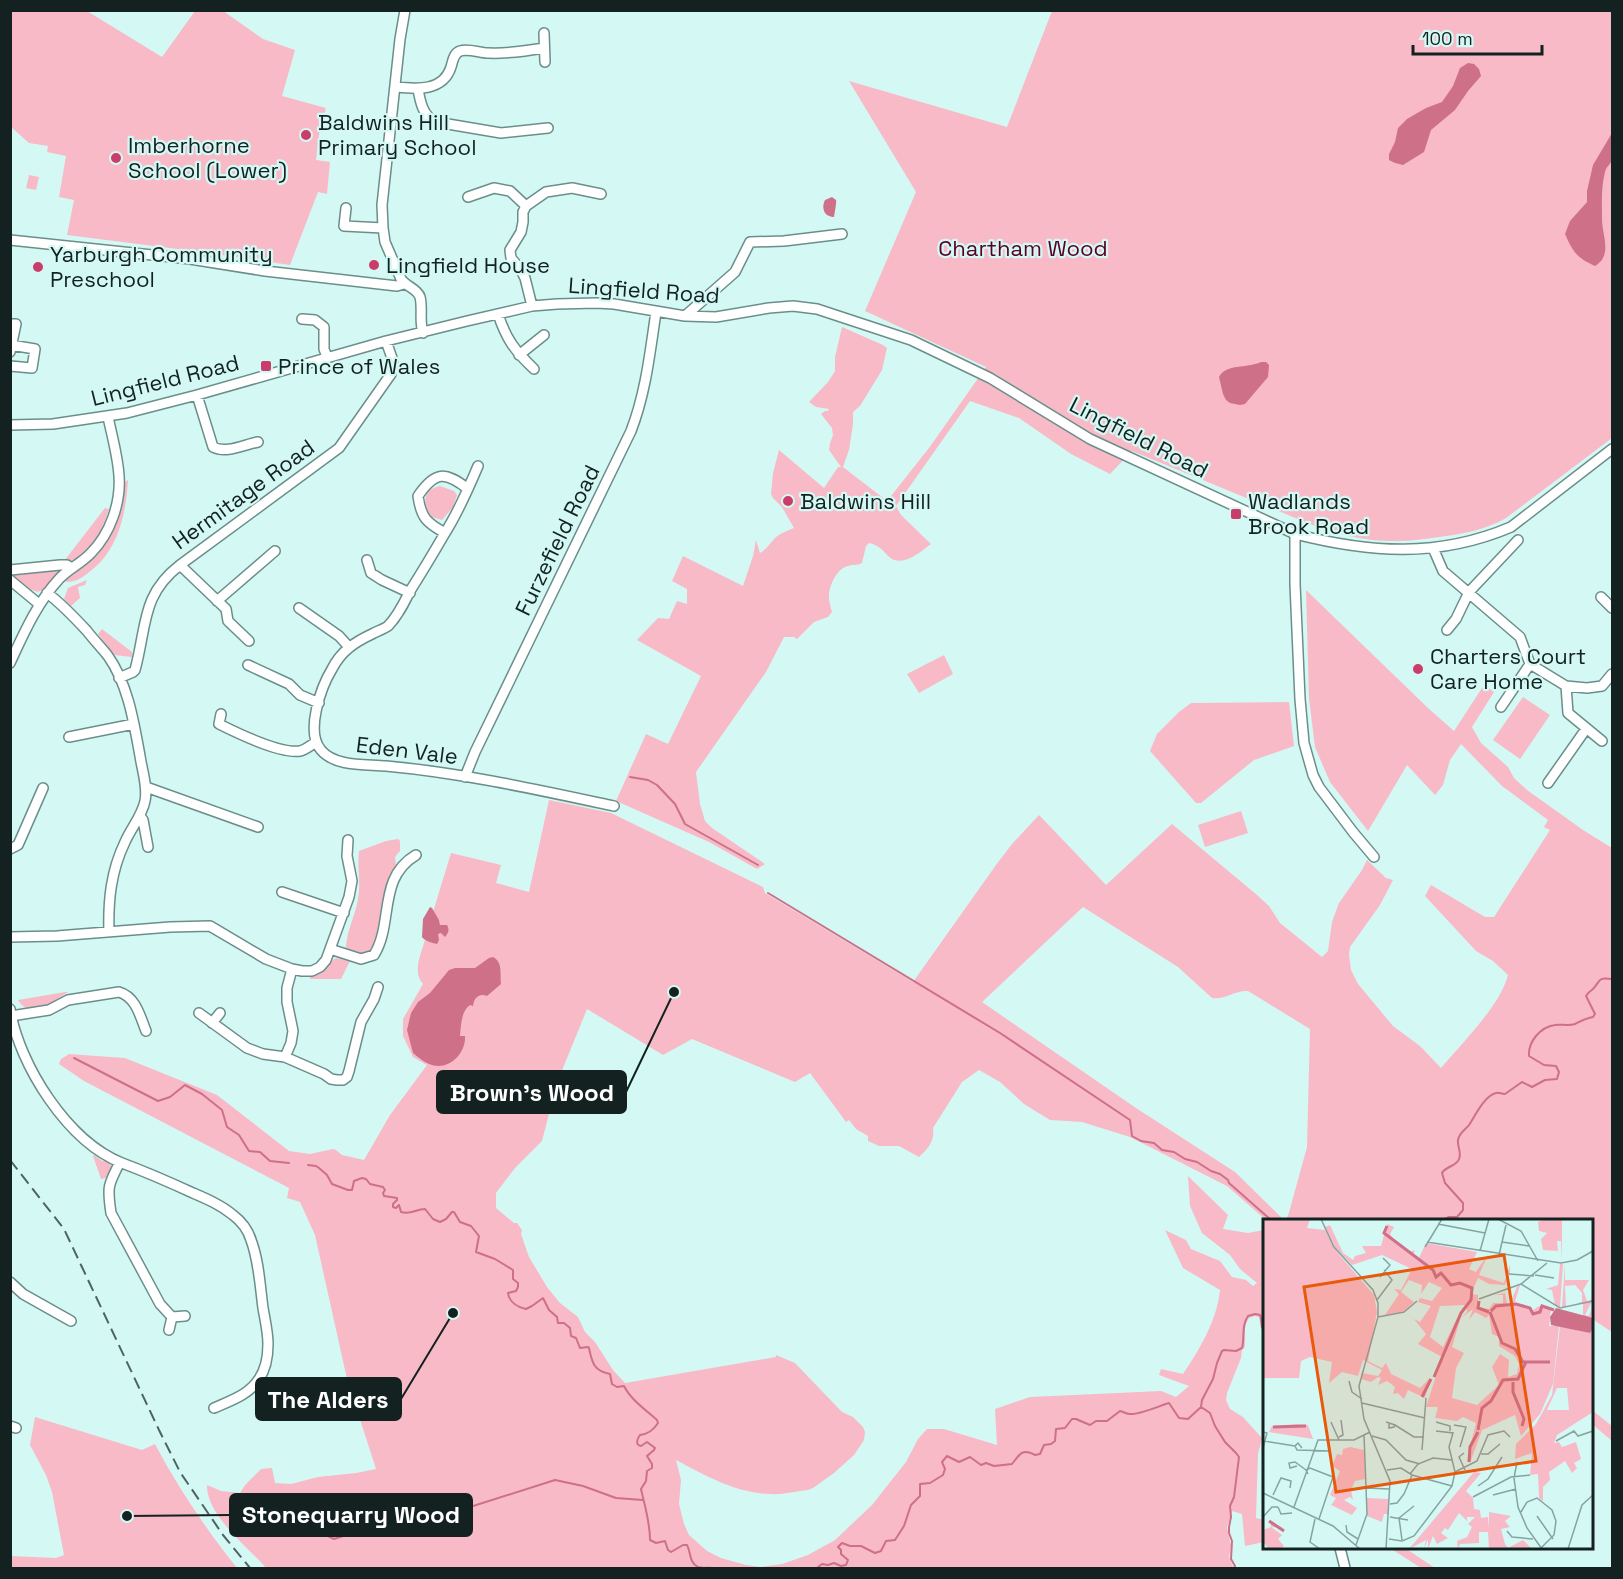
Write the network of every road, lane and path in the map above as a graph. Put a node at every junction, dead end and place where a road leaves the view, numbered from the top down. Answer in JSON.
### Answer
{"nodes":[{"id":1,"x":405,"y":10,"type":"edge"},
{"id":2,"x":544,"y":33,"type":"dead end"},
{"id":3,"x":544,"y":48,"type":"junction"},
{"id":4,"x":545,"y":62,"type":"dead end"},
{"id":5,"x":395,"y":87,"type":"junction"},
{"id":6,"x":418,"y":89,"type":"junction"},
{"id":7,"x":548,"y":128,"type":"dead end"},
{"id":8,"x":601,"y":194,"type":"dead end"},
{"id":9,"x":468,"y":197,"type":"dead end"},
{"id":10,"x":526,"y":206,"type":"junction"},
{"id":11,"x":346,"y":208,"type":"dead end"},
{"id":12,"x":382,"y":228,"type":"junction"},
{"id":13,"x":842,"y":234,"type":"dead end"},
{"id":14,"x":10,"y":240,"type":"edge"},
{"id":15,"x":404,"y":284,"type":"junction"},
{"id":16,"x":532,"y":306,"type":"junction"},
{"id":17,"x":656,"y":312,"type":"junction"},
{"id":18,"x":498,"y":314,"type":"junction"},
{"id":19,"x":685,"y":316,"type":"junction"},
{"id":20,"x":302,"y":319,"type":"dead end"},
{"id":21,"x":10,"y":324,"type":"edge"},
{"id":22,"x":423,"y":333,"type":"junction"},
{"id":23,"x":544,"y":335,"type":"dead end"},
{"id":24,"x":386,"y":341,"type":"junction"},
{"id":25,"x":11,"y":348,"type":"edge"},
{"id":26,"x":519,"y":355,"type":"junction"},
{"id":27,"x":327,"y":357,"type":"junction"},
{"id":28,"x":10,"y":366,"type":"edge"},
{"id":29,"x":534,"y":369,"type":"dead end"},
{"id":30,"x":197,"y":395,"type":"junction"},
{"id":31,"x":108,"y":417,"type":"junction"},
{"id":32,"x":10,"y":425,"type":"edge"},
{"id":33,"x":258,"y":442,"type":"dead end"},
{"id":34,"x":1612,"y":449,"type":"edge"},
{"id":35,"x":478,"y":466,"type":"dead end"},
{"id":36,"x":468,"y":489,"type":"junction"},
{"id":37,"x":445,"y":533,"type":"junction"},
{"id":38,"x":1296,"y":534,"type":"junction"},
{"id":39,"x":1518,"y":540,"type":"dead end"},
{"id":40,"x":1433,"y":548,"type":"junction"},
{"id":41,"x":274,"y":551,"type":"dead end"},
{"id":42,"x":367,"y":560,"type":"dead end"},
{"id":43,"x":180,"y":565,"type":"junction"},
{"id":44,"x":72,"y":568,"type":"junction"},
{"id":45,"x":10,"y":570,"type":"edge"},
{"id":46,"x":10,"y":580,"type":"edge"},
{"id":47,"x":1469,"y":592,"type":"junction"},
{"id":48,"x":47,"y":593,"type":"junction"},
{"id":49,"x":410,"y":593,"type":"junction"},
{"id":50,"x":1601,"y":597,"type":"dead end"},
{"id":51,"x":217,"y":601,"type":"junction"},
{"id":52,"x":39,"y":604,"type":"junction"},
{"id":53,"x":299,"y":608,"type":"dead end"},
{"id":54,"x":1612,"y":608,"type":"edge"},
{"id":55,"x":1447,"y":630,"type":"dead end"},
{"id":56,"x":249,"y":641,"type":"dead end"},
{"id":57,"x":349,"y":647,"type":"junction"},
{"id":58,"x":10,"y":663,"type":"edge"},
{"id":59,"x":1530,"y":664,"type":"junction"},
{"id":60,"x":248,"y":665,"type":"dead end"},
{"id":61,"x":1612,"y":674,"type":"edge"},
{"id":62,"x":119,"y":678,"type":"junction"},
{"id":63,"x":1566,"y":686,"type":"junction"},
{"id":64,"x":319,"y":703,"type":"junction"},
{"id":65,"x":1501,"y":707,"type":"dead end"},
{"id":66,"x":221,"y":714,"type":"dead end"},
{"id":67,"x":134,"y":724,"type":"junction"},
{"id":68,"x":1586,"y":729,"type":"junction"},
{"id":69,"x":69,"y":738,"type":"dead end"},
{"id":70,"x":1602,"y":741,"type":"dead end"},
{"id":71,"x":316,"y":742,"type":"junction"},
{"id":72,"x":465,"y":777,"type":"junction"},
{"id":73,"x":1548,"y":783,"type":"dead end"},
{"id":74,"x":43,"y":788,"type":"dead end"},
{"id":75,"x":146,"y":788,"type":"junction"},
{"id":76,"x":614,"y":806,"type":"dead end"},
{"id":77,"x":140,"y":816,"type":"junction"},
{"id":78,"x":258,"y":827,"type":"dead end"},
{"id":79,"x":348,"y":840,"type":"dead end"},
{"id":80,"x":148,"y":847,"type":"dead end"},
{"id":81,"x":10,"y":849,"type":"edge"},
{"id":82,"x":416,"y":855,"type":"dead end"},
{"id":83,"x":1374,"y":857,"type":"dead end"},
{"id":84,"x":282,"y":892,"type":"dead end"},
{"id":85,"x":344,"y":912,"type":"junction"},
{"id":86,"x":109,"y":932,"type":"junction"},
{"id":87,"x":10,"y":937,"type":"edge"},
{"id":88,"x":330,"y":949,"type":"junction"},
{"id":89,"x":292,"y":969,"type":"junction"},
{"id":90,"x":378,"y":987,"type":"dead end"},
{"id":91,"x":219,"y":1012,"type":"dead end"},
{"id":92,"x":11,"y":1013,"type":"edge"},
{"id":93,"x":199,"y":1013,"type":"dead end"},
{"id":94,"x":212,"y":1023,"type":"junction"},
{"id":95,"x":146,"y":1031,"type":"dead end"},
{"id":96,"x":285,"y":1057,"type":"junction"},
{"id":97,"x":120,"y":1162,"type":"junction"},
{"id":98,"x":10,"y":1282,"type":"edge"},
{"id":99,"x":185,"y":1316,"type":"dead end"},
{"id":100,"x":172,"y":1317,"type":"junction"},
{"id":101,"x":71,"y":1321,"type":"dead end"},
{"id":102,"x":169,"y":1330,"type":"dead end"},
{"id":103,"x":217,"y":1403,"type":"dead end"},
{"id":104,"x":1340,"y":1549,"type":"edge"},
{"id":105,"x":1345,"y":1569,"type":"edge"}],
"edges":[{"from":1,"to":5,"type":"street"},
{"from":2,"to":3,"type":"street"},
{"from":3,"to":4,"type":"street"},
{"from":3,"to":6,"type":"street"},
{"from":5,"to":6,"type":"street"},
{"from":5,"to":12,"type":"street"},
{"from":6,"to":7,"type":"street"},
{"from":8,"to":10,"type":"street"},
{"from":9,"to":10,"type":"street"},
{"from":10,"to":16,"type":"street"},
{"from":11,"to":12,"type":"street"},
{"from":12,"to":15,"type":"street"},
{"from":13,"to":19,"type":"street"},
{"from":14,"to":15,"type":"street"},
{"from":15,"to":22,"type":"street"},
{"from":16,"to":17,"type":"street","name":"Lingfield Road"},
{"from":16,"to":18,"type":"street","name":"Lingfield Road"},
{"from":17,"to":19,"type":"street","name":"Lingfield Road"},
{"from":17,"to":72,"type":"street","name":"Furzefield Road"},
{"from":18,"to":22,"type":"street","name":"Lingfield Road"},
{"from":18,"to":26,"type":"street"},
{"from":19,"to":38,"type":"street","name":"Lingfield Road"},
{"from":20,"to":27,"type":"street"},
{"from":21,"to":25,"type":"street"},
{"from":22,"to":24,"type":"street","name":"Lingfield Road"},
{"from":23,"to":26,"type":"street"},
{"from":24,"to":27,"type":"street","name":"Lingfield Road"},
{"from":24,"to":43,"type":"street","name":"Hermitage Road"},
{"from":25,"to":28,"type":"street"},
{"from":26,"to":29,"type":"street"},
{"from":27,"to":30,"type":"street","name":"Lingfield Road"},
{"from":30,"to":31,"type":"street","name":"Lingfield Road"},
{"from":30,"to":33,"type":"street"},
{"from":31,"to":32,"type":"street","name":"Lingfield Road"},
{"from":31,"to":44,"type":"street"},
{"from":34,"to":40,"type":"street","name":"Lingfield Road"},
{"from":35,"to":36,"type":"street"},
{"from":36,"to":37,"type":"street"},
{"from":36,"to":37,"type":"street"},
{"from":37,"to":49,"type":"street"},
{"from":38,"to":40,"type":"street","name":"Lingfield Road"},
{"from":38,"to":83,"type":"street"},
{"from":39,"to":47,"type":"street"},
{"from":40,"to":47,"type":"street"},
{"from":41,"to":51,"type":"street"},
{"from":42,"to":49,"type":"street"},
{"from":43,"to":51,"type":"street"},
{"from":43,"to":62,"type":"street","name":"Hermitage Road"},
{"from":44,"to":45,"type":"street"},
{"from":44,"to":48,"type":"street"},
{"from":46,"to":52,"type":"street"},
{"from":47,"to":55,"type":"street"},
{"from":47,"to":59,"type":"street"},
{"from":48,"to":52,"type":"street"},
{"from":48,"to":62,"type":"street"},
{"from":49,"to":57,"type":"street"},
{"from":50,"to":54,"type":"street"},
{"from":51,"to":56,"type":"street"},
{"from":52,"to":58,"type":"street"},
{"from":53,"to":57,"type":"street"},
{"from":57,"to":64,"type":"street"},
{"from":59,"to":63,"type":"street"},
{"from":59,"to":65,"type":"street"},
{"from":60,"to":64,"type":"street"},
{"from":61,"to":63,"type":"street"},
{"from":62,"to":67,"type":"street"},
{"from":63,"to":68,"type":"street"},
{"from":64,"to":71,"type":"street"},
{"from":66,"to":71,"type":"street"},
{"from":67,"to":69,"type":"street"},
{"from":67,"to":75,"type":"street"},
{"from":68,"to":70,"type":"street"},
{"from":68,"to":73,"type":"street"},
{"from":71,"to":72,"type":"street","name":"Eden Vale"},
{"from":72,"to":76,"type":"street","name":"Eden Vale"},
{"from":74,"to":81,"type":"street"},
{"from":75,"to":77,"type":"street"},
{"from":75,"to":78,"type":"street"},
{"from":77,"to":80,"type":"street"},
{"from":77,"to":86,"type":"street"},
{"from":79,"to":85,"type":"street"},
{"from":82,"to":88,"type":"street"},
{"from":84,"to":85,"type":"street"},
{"from":85,"to":88,"type":"street"},
{"from":86,"to":87,"type":"street"},
{"from":86,"to":89,"type":"street"},
{"from":88,"to":89,"type":"street"},
{"from":89,"to":96,"type":"street"},
{"from":90,"to":96,"type":"street"},
{"from":91,"to":94,"type":"street"},
{"from":92,"to":95,"type":"street"},
{"from":92,"to":97,"type":"street"},
{"from":93,"to":94,"type":"street"},
{"from":94,"to":96,"type":"street"},
{"from":97,"to":100,"type":"street"},
{"from":97,"to":103,"type":"street"},
{"from":98,"to":101,"type":"street"},
{"from":99,"to":100,"type":"street"},
{"from":100,"to":102,"type":"street"},
{"from":104,"to":105,"type":"street"}]}
